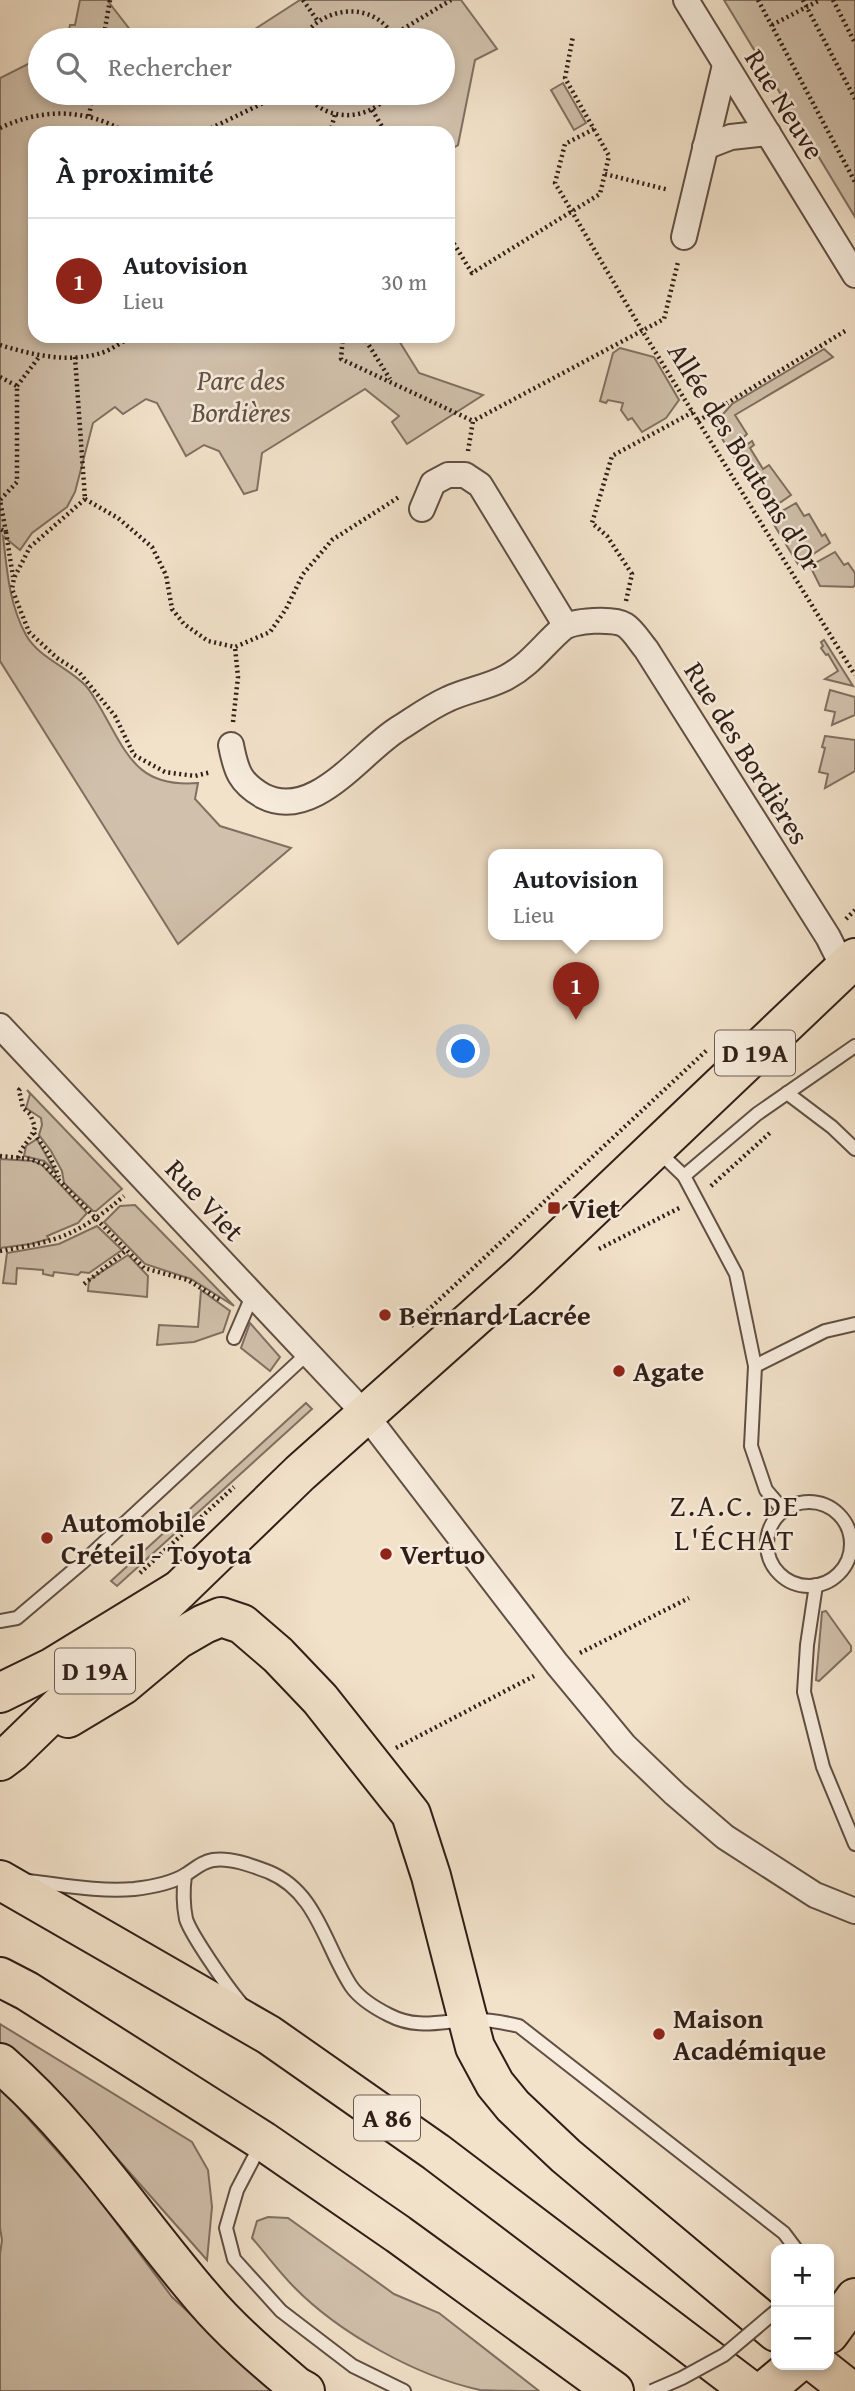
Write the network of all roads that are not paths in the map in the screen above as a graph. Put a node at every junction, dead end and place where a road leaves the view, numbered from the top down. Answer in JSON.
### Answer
{"nodes":[{"id":1,"x":686,"y":0,"type":"edge"},
{"id":2,"x":725,"y":65,"type":"junction"},
{"id":3,"x":768,"y":133,"type":"junction"},
{"id":4,"x":705,"y":147,"type":"junction"},
{"id":5,"x":684,"y":237,"type":"road end"},
{"id":6,"x":855,"y":275,"type":"edge"},
{"id":7,"x":422,"y":509,"type":"dead end"},
{"id":8,"x":565,"y":626,"type":"junction"},
{"id":9,"x":234,"y":756,"type":"road end"},
{"id":10,"x":849,"y":963,"type":"edge"},
{"id":11,"x":0,"y":1026,"type":"edge"},
{"id":12,"x":855,"y":1046,"type":"edge"},
{"id":13,"x":788,"y":1093,"type":"junction"},
{"id":14,"x":654,"y":1147,"type":"junction"},
{"id":15,"x":855,"y":1149,"type":"edge"},
{"id":16,"x":684,"y":1176,"type":"junction"},
{"id":17,"x":248,"y":1305,"type":"junction"},
{"id":18,"x":855,"y":1324,"type":"edge"},
{"id":19,"x":234,"y":1338,"type":"dead end"},
{"id":20,"x":307,"y":1353,"type":"junction"},
{"id":21,"x":755,"y":1366,"type":"junction"},
{"id":22,"x":366,"y":1415,"type":"junction"},
{"id":23,"x":784,"y":1511,"type":"junction"},
{"id":24,"x":852,"y":1559,"type":"edge"},
{"id":25,"x":817,"y":1585,"type":"junction"},
{"id":26,"x":179,"y":1590,"type":"junction"},
{"id":27,"x":0,"y":1621,"type":"edge"},
{"id":28,"x":0,"y":1693,"type":"edge"},
{"id":29,"x":6,"y":1756,"type":"edge"},
{"id":30,"x":855,"y":1844,"type":"edge"},
{"id":31,"x":185,"y":1875,"type":"junction"},
{"id":32,"x":0,"y":1879,"type":"edge"},
{"id":33,"x":855,"y":1911,"type":"edge"},
{"id":34,"x":0,"y":1977,"type":"edge"},
{"id":35,"x":468,"y":2020,"type":"junction"},
{"id":36,"x":269,"y":2035,"type":"junction"},
{"id":37,"x":0,"y":2063,"type":"edge"},
{"id":38,"x":263,"y":2141,"type":"junction"},
{"id":39,"x":792,"y":2244,"type":"edge"},
{"id":40,"x":855,"y":2298,"type":"edge"},
{"id":41,"x":771,"y":2315,"type":"edge"},
{"id":42,"x":834,"y":2327,"type":"edge"},
{"id":43,"x":771,"y":2328,"type":"edge"},
{"id":44,"x":789,"y":2370,"type":"edge"},
{"id":45,"x":824,"y":2370,"type":"edge"},
{"id":46,"x":305,"y":2391,"type":"edge"},
{"id":47,"x":404,"y":2391,"type":"edge"},
{"id":48,"x":614,"y":2391,"type":"edge"},
{"id":49,"x":652,"y":2391,"type":"edge"},
{"id":50,"x":751,"y":2391,"type":"edge"},
{"id":51,"x":764,"y":2391,"type":"edge"},
{"id":52,"x":851,"y":2391,"type":"edge"}],
"edges":[{"from":1,"to":2,"type":"street","name":"Rue Neuve"},
{"from":2,"to":3,"type":"street","name":"Rue Neuve"},
{"from":2,"to":4,"type":"street"},
{"from":3,"to":4,"type":"street"},
{"from":3,"to":6,"type":"street","name":"Rue Neuve"},
{"from":4,"to":5,"type":"street"},
{"from":7,"to":8,"type":"street"},
{"from":8,"to":9,"type":"street"},
{"from":8,"to":10,"type":"street","name":"Rue des Bordières"},
{"from":10,"to":14,"type":"main road","number":"D 19A"},
{"from":11,"to":17,"type":"street","name":"Rue Viet"},
{"from":12,"to":13,"type":"lane"},
{"from":13,"to":15,"type":"lane"},
{"from":13,"to":16,"type":"lane"},
{"from":14,"to":16,"type":"lane"},
{"from":14,"to":22,"type":"main road","number":"D 19A"},
{"from":16,"to":21,"type":"lane"},
{"from":17,"to":19,"type":"lane"},
{"from":17,"to":20,"type":"street","name":"Rue Viet"},
{"from":18,"to":21,"type":"lane"},
{"from":20,"to":22,"type":"street","name":"Rue Viet"},
{"from":20,"to":27,"type":"lane"},
{"from":21,"to":23,"type":"lane"},
{"from":22,"to":26,"type":"main road","number":"D 19A"},
{"from":22,"to":33,"type":"street","name":"Rue Viet"},
{"from":23,"to":24,"type":"lane"},
{"from":23,"to":25,"type":"lane"},
{"from":24,"to":25,"type":"lane"},
{"from":25,"to":30,"type":"lane"},
{"from":26,"to":28,"type":"main road"},
{"from":26,"to":29,"type":"main road","number":"D 19A"},
{"from":29,"to":35,"type":"main road"},
{"from":31,"to":32,"type":"lane"},
{"from":31,"to":35,"type":"lane"},
{"from":31,"to":36,"type":"lane"},
{"from":32,"to":36,"type":"main road","number":"A 86"},
{"from":34,"to":38,"type":"main road"},
{"from":35,"to":39,"type":"lane"},
{"from":35,"to":43,"type":"main road"},
{"from":36,"to":50,"type":"main road","number":"A 86"},
{"from":37,"to":46,"type":"main road"},
{"from":38,"to":47,"type":"lane"},
{"from":38,"to":48,"type":"main road"},
{"from":40,"to":42,"type":"main road"},
{"from":41,"to":49,"type":"lane","bridge":true},
{"from":44,"to":51,"type":"main road"},
{"from":45,"to":52,"type":"main road"}]}
